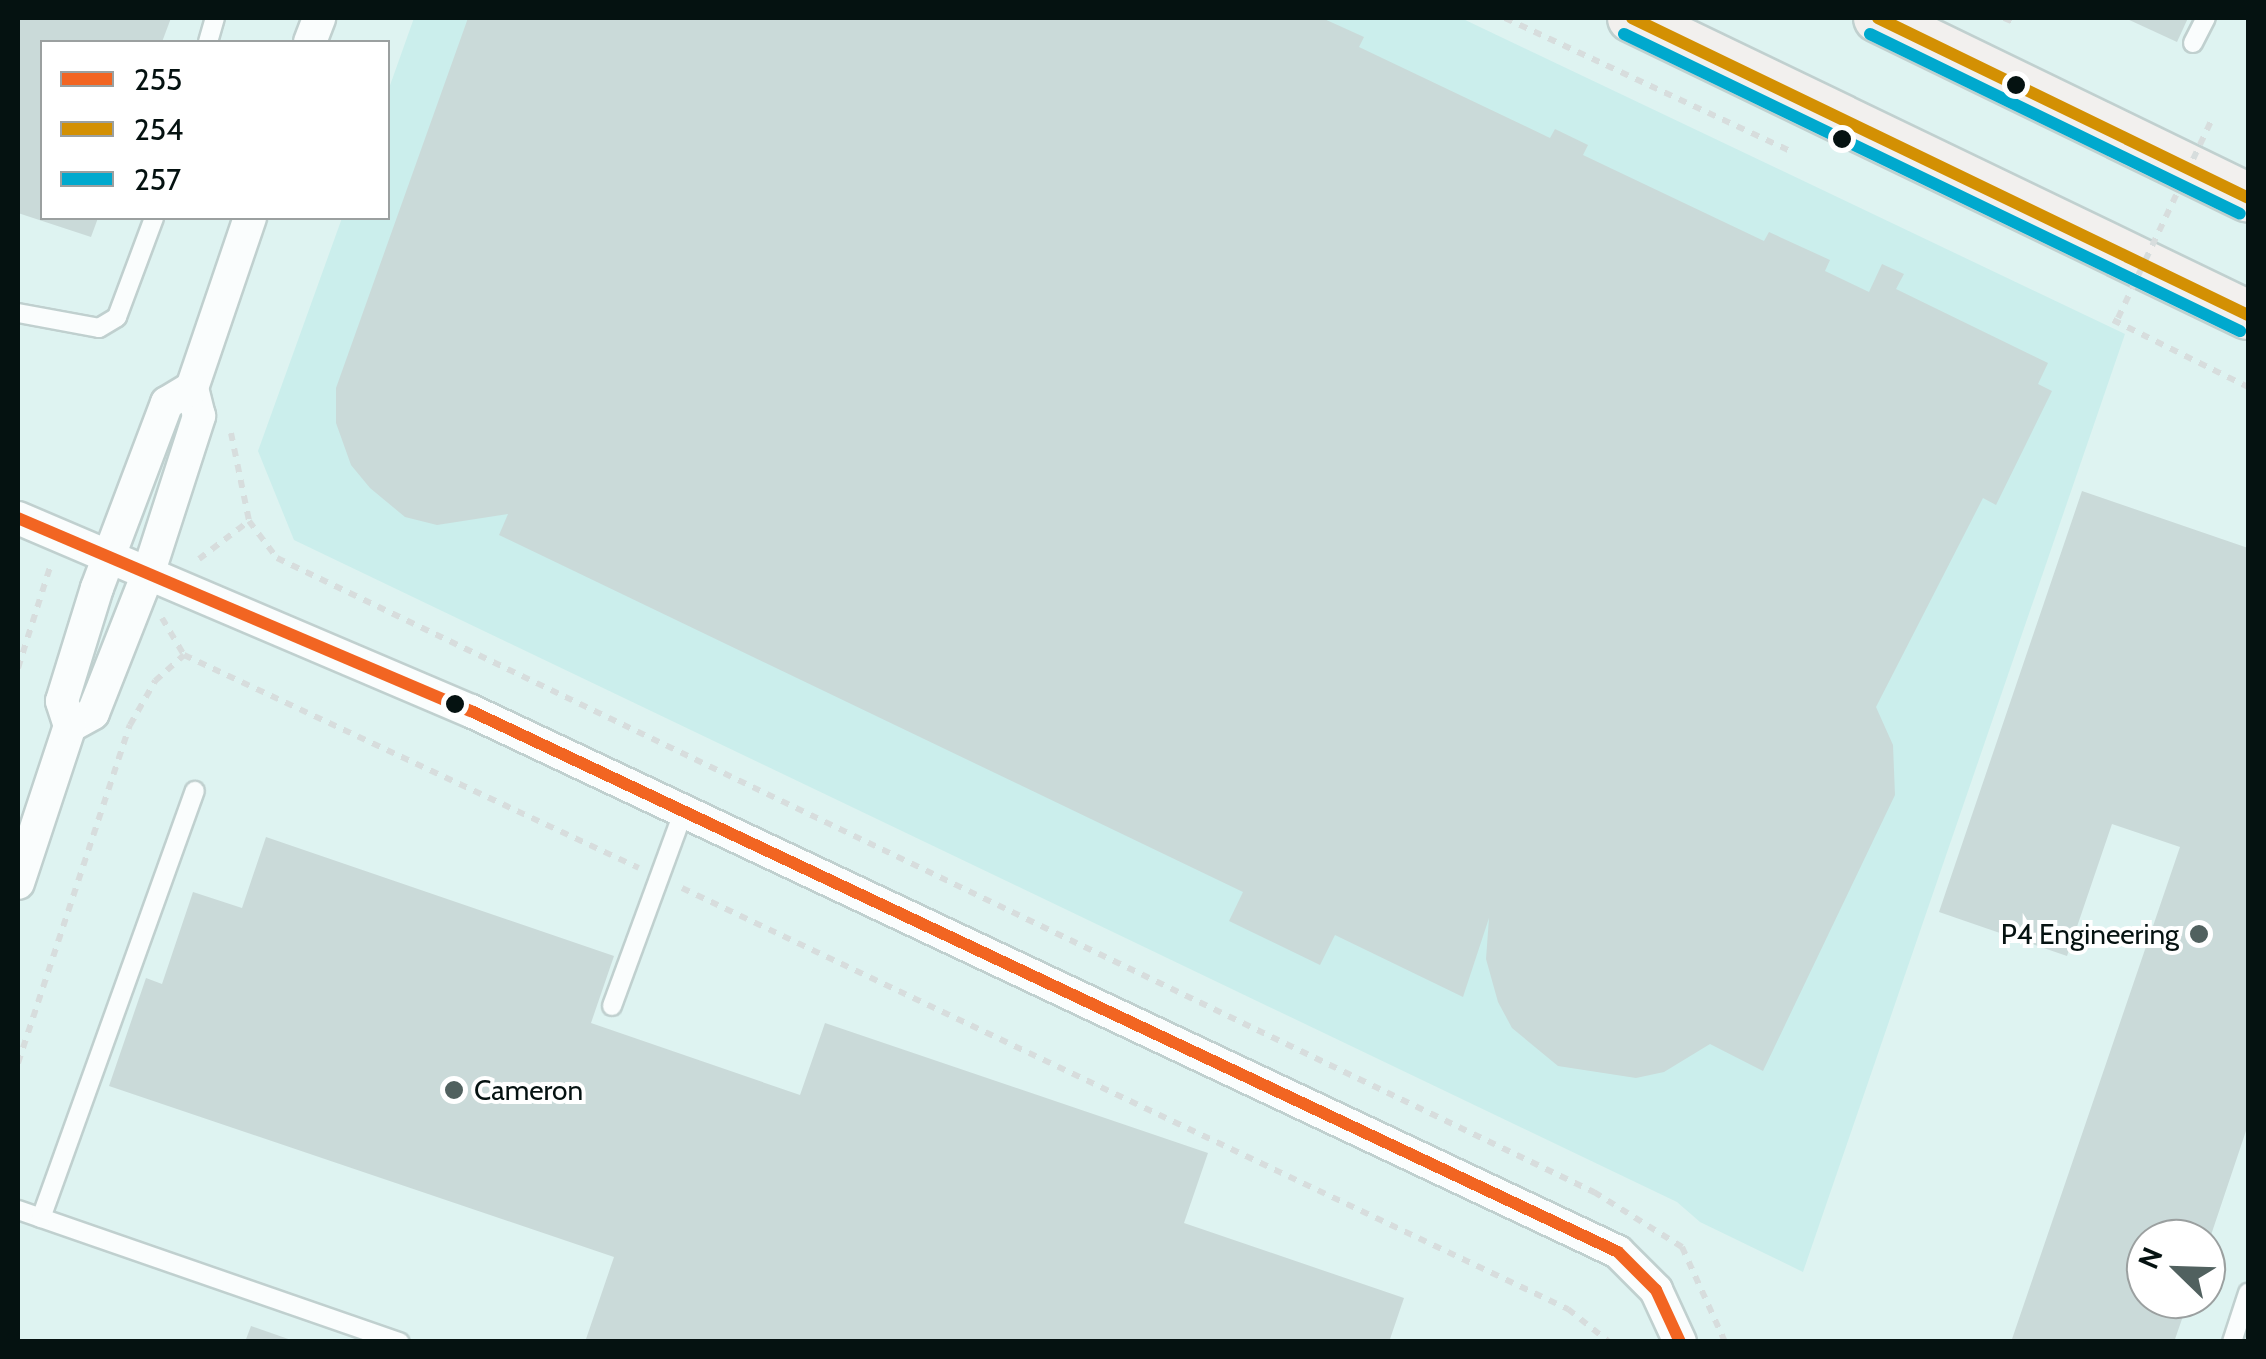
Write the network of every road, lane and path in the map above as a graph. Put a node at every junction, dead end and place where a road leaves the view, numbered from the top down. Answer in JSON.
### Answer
{"nodes":[{"id":1,"x":1506,"y":18,"type":"edge"},
{"id":2,"x":1632,"y":18,"type":"edge"},
{"id":3,"x":1878,"y":18,"type":"edge"},
{"id":4,"x":2004,"y":18,"type":"edge"},
{"id":5,"x":2206,"y":18,"type":"edge"},
{"id":6,"x":2014,"y":22,"type":"dead end"},
{"id":7,"x":2194,"y":43,"type":"dead end"},
{"id":8,"x":2212,"y":117,"type":"dead end"},
{"id":9,"x":1792,"y":152,"type":"dead end"},
{"id":10,"x":2248,"y":198,"type":"edge"},
{"id":11,"x":153,"y":220,"type":"edge"},
{"id":12,"x":249,"y":220,"type":"edge"},
{"id":13,"x":18,"y":313,"type":"edge"},
{"id":14,"x":2248,"y":315,"type":"edge"},
{"id":15,"x":2248,"y":387,"type":"edge"},
{"id":16,"x":192,"y":388,"type":"junction"},
{"id":17,"x":18,"y":518,"type":"edge"},
{"id":18,"x":61,"y":534,"type":"junction"},
{"id":19,"x":110,"y":552,"type":"junction"},
{"id":20,"x":150,"y":568,"type":"junction"},
{"id":21,"x":18,"y":668,"type":"edge"},
{"id":22,"x":70,"y":726,"type":"junction"},
{"id":23,"x":195,"y":791,"type":"dead end"},
{"id":24,"x":683,"y":813,"type":"junction"},
{"id":25,"x":660,"y":878,"type":"junction"},
{"id":26,"x":18,"y":883,"type":"edge"},
{"id":27,"x":612,"y":1006,"type":"dead end"},
{"id":28,"x":18,"y":1063,"type":"edge"},
{"id":29,"x":18,"y":1210,"type":"edge"},
{"id":30,"x":40,"y":1218,"type":"junction"},
{"id":31,"x":2248,"y":1293,"type":"edge"},
{"id":32,"x":1681,"y":1339,"type":"edge"},
{"id":33,"x":400,"y":1342,"type":"edge"},
{"id":34,"x":1609,"y":1342,"type":"edge"},
{"id":35,"x":1725,"y":1342,"type":"edge"},
{"id":36,"x":2232,"y":1342,"type":"edge"}],
"edges":[{"from":1,"to":9,"type":"path"},
{"from":2,"to":14,"type":"main road"},
{"from":3,"to":10,"type":"main road"},
{"from":4,"to":6,"type":"path"},
{"from":5,"to":7,"type":"lane"},
{"from":8,"to":15,"type":"path","bridge":true},
{"from":11,"to":13,"type":"lane"},
{"from":12,"to":16,"type":"street"},
{"from":16,"to":19,"type":"street"},
{"from":16,"to":20,"type":"street"},
{"from":16,"to":35,"type":"path"},
{"from":17,"to":18,"type":"street"},
{"from":18,"to":19,"type":"street"},
{"from":18,"to":21,"type":"path"},
{"from":19,"to":20,"type":"street"},
{"from":19,"to":22,"type":"street"},
{"from":20,"to":22,"type":"street"},
{"from":20,"to":24,"type":"street"},
{"from":22,"to":26,"type":"street"},
{"from":23,"to":30,"type":"lane"},
{"from":24,"to":25,"type":"lane"},
{"from":24,"to":32,"type":"street"},
{"from":25,"to":27,"type":"lane"},
{"from":25,"to":28,"type":"path"},
{"from":25,"to":34,"type":"path"},
{"from":29,"to":30,"type":"lane"},
{"from":30,"to":33,"type":"lane"},
{"from":31,"to":36,"type":"lane"}]}
